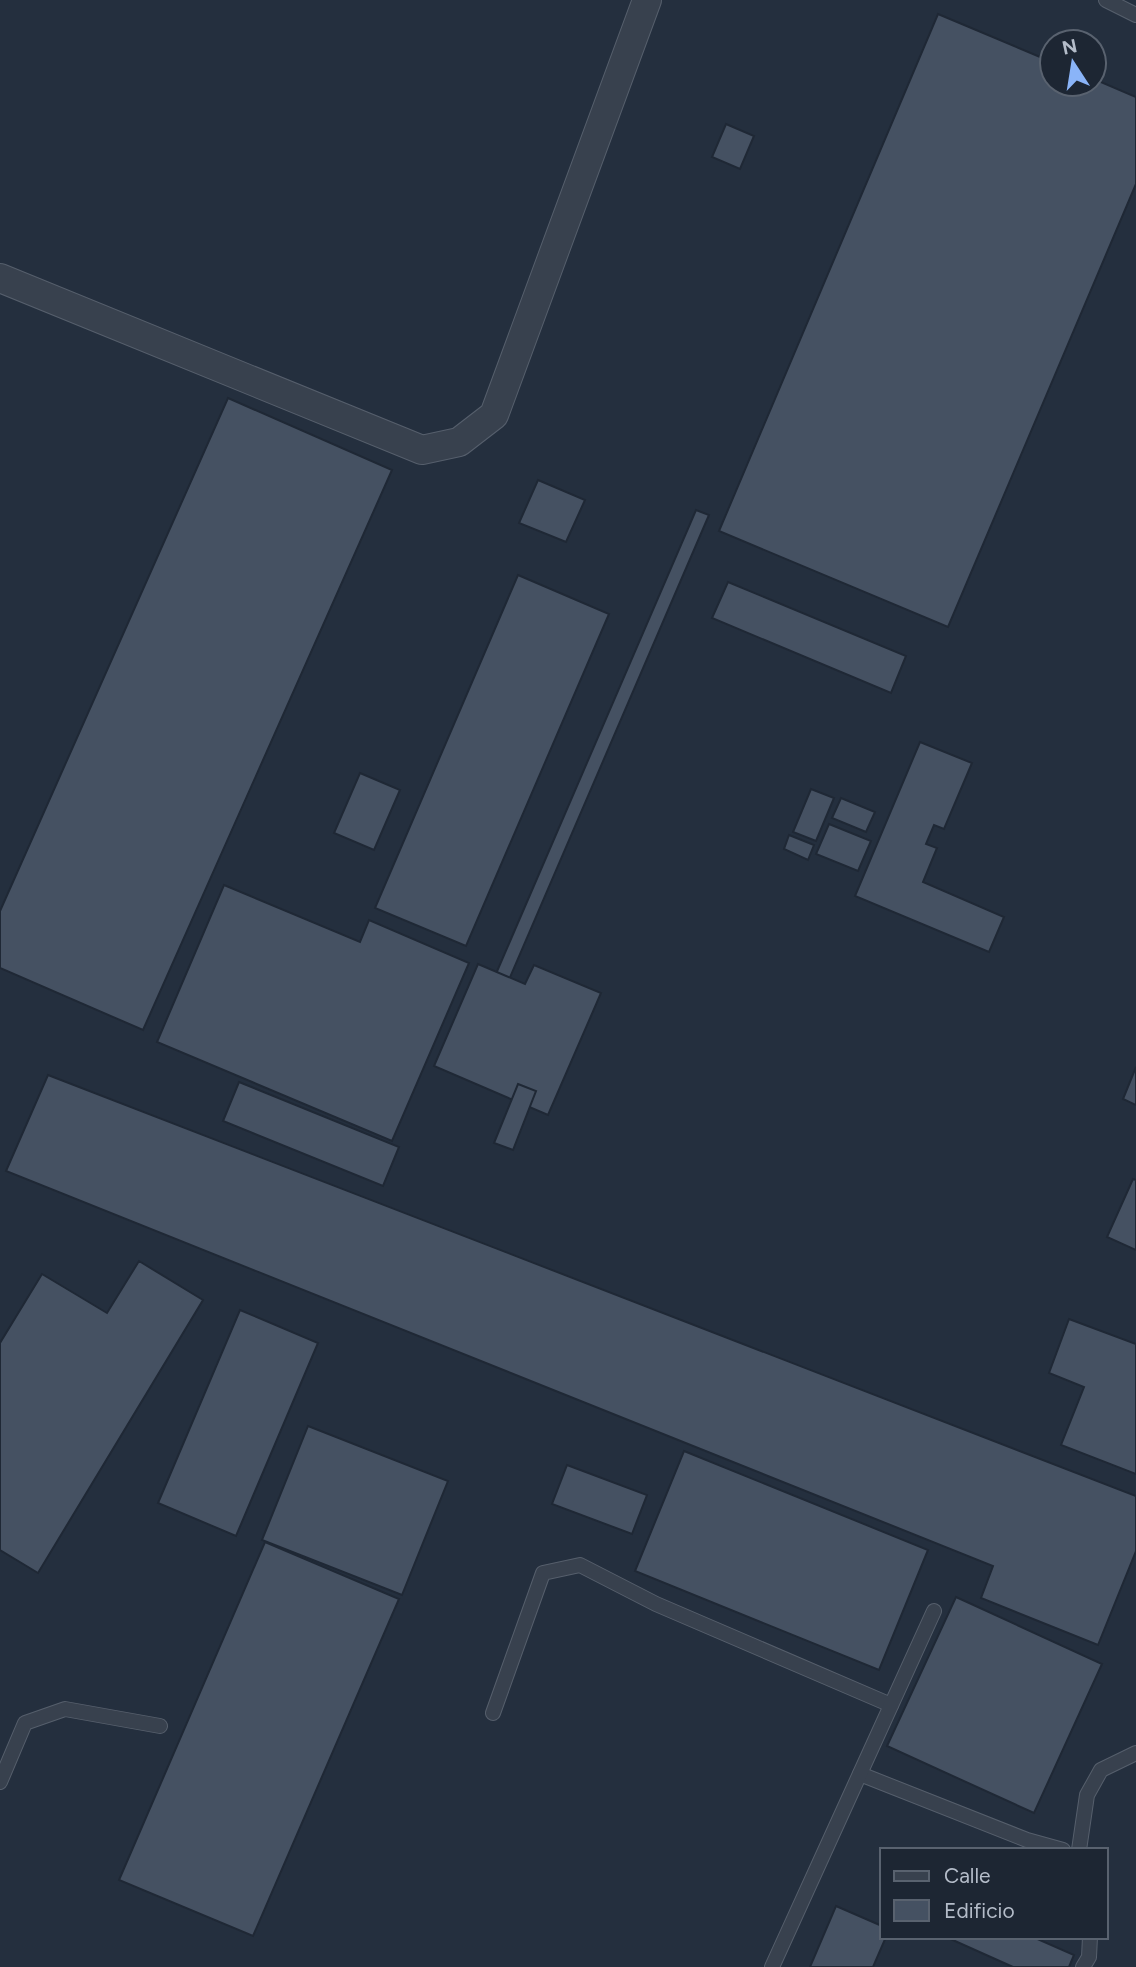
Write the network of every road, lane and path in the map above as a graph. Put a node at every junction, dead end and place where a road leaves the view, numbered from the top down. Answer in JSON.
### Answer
{"nodes":[{"id":1,"x":647,"y":0,"type":"edge"},
{"id":2,"x":1106,"y":0,"type":"edge"},
{"id":3,"x":1136,"y":15,"type":"edge"},
{"id":4,"x":0,"y":278,"type":"edge"},
{"id":5,"x":934,"y":1611,"type":"dead end"},
{"id":6,"x":891,"y":1705,"type":"junction"},
{"id":7,"x":493,"y":1713,"type":"dead end"},
{"id":8,"x":160,"y":1726,"type":"dead end"},
{"id":9,"x":1136,"y":1753,"type":"edge"},
{"id":10,"x":860,"y":1774,"type":"junction"},
{"id":11,"x":0,"y":1782,"type":"edge"},
{"id":12,"x":1056,"y":1848,"type":"edge"},
{"id":13,"x":1079,"y":1848,"type":"edge"},
{"id":14,"x":1090,"y":1939,"type":"edge"},
{"id":15,"x":772,"y":1967,"type":"edge"},
{"id":16,"x":1083,"y":1967,"type":"edge"}],
"edges":[{"from":1,"to":4,"type":"street"},
{"from":2,"to":3,"type":"lane"},
{"from":5,"to":6,"type":"lane"},
{"from":6,"to":7,"type":"lane"},
{"from":6,"to":10,"type":"lane"},
{"from":8,"to":11,"type":"lane"},
{"from":9,"to":13,"type":"lane"},
{"from":10,"to":12,"type":"lane"},
{"from":10,"to":15,"type":"lane"},
{"from":14,"to":16,"type":"lane"}]}
